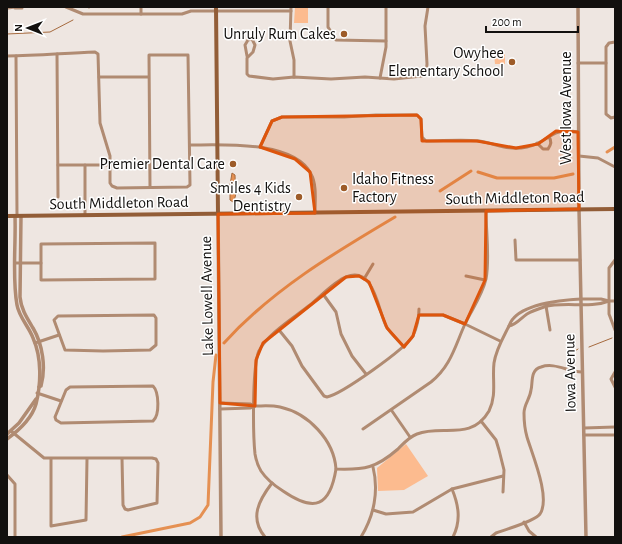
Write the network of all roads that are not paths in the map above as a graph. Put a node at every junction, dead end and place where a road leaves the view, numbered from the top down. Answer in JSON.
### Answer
{"nodes":[{"id":1,"x":66,"y":7,"type":"edge"},
{"id":2,"x":141,"y":7,"type":"edge"},
{"id":3,"x":328,"y":7,"type":"edge"},
{"id":4,"x":386,"y":7,"type":"edge"},
{"id":5,"x":428,"y":7,"type":"edge"},
{"id":6,"x":578,"y":7,"type":"edge"},
{"id":7,"x":8,"y":8,"type":"edge"},
{"id":8,"x":15,"y":8,"type":"edge"},
{"id":9,"x":22,"y":8,"type":"dead end"},
{"id":10,"x":191,"y":9,"type":"edge"},
{"id":11,"x":216,"y":9,"type":"edge"},
{"id":12,"x":291,"y":9,"type":"edge"},
{"id":13,"x":141,"y":14,"type":"junction"},
{"id":14,"x":386,"y":41,"type":"junction"},
{"id":15,"x":615,"y":42,"type":"edge"},
{"id":16,"x":57,"y":54,"type":"junction"},
{"id":17,"x":7,"y":56,"type":"edge"},
{"id":18,"x":16,"y":56,"type":"junction"},
{"id":19,"x":247,"y":56,"type":"junction"},
{"id":20,"x":578,"y":63,"type":"junction"},
{"id":21,"x":606,"y":63,"type":"junction"},
{"id":22,"x":99,"y":77,"type":"junction"},
{"id":23,"x":148,"y":77,"type":"junction"},
{"id":24,"x":294,"y":77,"type":"junction"},
{"id":25,"x":380,"y":78,"type":"junction"},
{"id":26,"x":423,"y":114,"type":"dead end"},
{"id":27,"x":419,"y":117,"type":"junction"},
{"id":28,"x":615,"y":117,"type":"edge"},
{"id":29,"x":578,"y":132,"type":"junction"},
{"id":30,"x":549,"y":136,"type":"junction"},
{"id":31,"x":424,"y":140,"type":"junction"},
{"id":32,"x":537,"y":142,"type":"junction"},
{"id":33,"x":421,"y":143,"type":"dead end"},
{"id":34,"x":190,"y":145,"type":"junction"},
{"id":35,"x":217,"y":145,"type":"junction"},
{"id":36,"x":260,"y":147,"type":"junction"},
{"id":37,"x":579,"y":156,"type":"junction"},
{"id":38,"x":58,"y":165,"type":"junction"},
{"id":39,"x":85,"y":165,"type":"junction"},
{"id":40,"x":110,"y":165,"type":"junction"},
{"id":41,"x":615,"y":167,"type":"edge"},
{"id":42,"x":150,"y":187,"type":"junction"},
{"id":43,"x":58,"y":197,"type":"dead end"},
{"id":44,"x":615,"y":208,"type":"edge"},
{"id":45,"x":579,"y":209,"type":"junction"},
{"id":46,"x":486,"y":211,"type":"junction"},
{"id":47,"x":315,"y":213,"type":"junction"},
{"id":48,"x":218,"y":214,"type":"junction"},
{"id":49,"x":7,"y":216,"type":"edge"},
{"id":50,"x":18,"y":216,"type":"junction"},
{"id":51,"x":85,"y":216,"type":"junction"},
{"id":52,"x":515,"y":240,"type":"dead end"},
{"id":53,"x":580,"y":260,"type":"junction"},
{"id":54,"x":615,"y":260,"type":"edge"},
{"id":55,"x":18,"y":263,"type":"junction"},
{"id":56,"x":41,"y":263,"type":"junction"},
{"id":57,"x":373,"y":264,"type":"dead end"},
{"id":58,"x":466,"y":276,"type":"dead end"},
{"id":59,"x":364,"y":279,"type":"junction"},
{"id":60,"x":486,"y":280,"type":"junction"},
{"id":61,"x":323,"y":294,"type":"junction"},
{"id":62,"x":581,"y":299,"type":"junction"},
{"id":63,"x":609,"y":301,"type":"junction"},
{"id":64,"x":615,"y":301,"type":"edge"},
{"id":65,"x":581,"y":304,"type":"junction"},
{"id":66,"x":546,"y":305,"type":"junction"},
{"id":67,"x":419,"y":309,"type":"dead end"},
{"id":68,"x":419,"y":315,"type":"junction"},
{"id":69,"x":465,"y":324,"type":"junction"},
{"id":70,"x":279,"y":330,"type":"junction"},
{"id":71,"x":550,"y":330,"type":"dead end"},
{"id":72,"x":615,"y":330,"type":"edge"},
{"id":73,"x":59,"y":335,"type":"junction"},
{"id":74,"x":500,"y":342,"type":"junction"},
{"id":75,"x":37,"y":343,"type":"junction"},
{"id":76,"x":404,"y":346,"type":"junction"},
{"id":77,"x":582,"y":372,"type":"junction"},
{"id":78,"x":615,"y":372,"type":"edge"},
{"id":79,"x":366,"y":374,"type":"junction"},
{"id":80,"x":615,"y":387,"type":"edge"},
{"id":81,"x":37,"y":393,"type":"junction"},
{"id":82,"x":61,"y":401,"type":"junction"},
{"id":83,"x":220,"y":403,"type":"junction"},
{"id":84,"x":255,"y":406,"type":"junction"},
{"id":85,"x":220,"y":409,"type":"junction"},
{"id":86,"x":392,"y":411,"type":"junction"},
{"id":87,"x":481,"y":421,"type":"junction"},
{"id":88,"x":584,"y":428,"type":"junction"},
{"id":89,"x":615,"y":428,"type":"edge"},
{"id":90,"x":363,"y":430,"type":"dead end"},
{"id":91,"x":12,"y":432,"type":"junction"},
{"id":92,"x":7,"y":434,"type":"edge"},
{"id":93,"x":584,"y":435,"type":"junction"},
{"id":94,"x":615,"y":435,"type":"edge"},
{"id":95,"x":410,"y":437,"type":"junction"},
{"id":96,"x":7,"y":439,"type":"edge"},
{"id":97,"x":51,"y":458,"type":"junction"},
{"id":98,"x":122,"y":458,"type":"junction"},
{"id":99,"x":87,"y":459,"type":"junction"},
{"id":100,"x":373,"y":467,"type":"junction"},
{"id":101,"x":336,"y":469,"type":"junction"},
{"id":102,"x":7,"y":475,"type":"edge"},
{"id":103,"x":503,"y":476,"type":"junction"},
{"id":104,"x":272,"y":483,"type":"junction"},
{"id":105,"x":452,"y":489,"type":"junction"},
{"id":106,"x":503,"y":492,"type":"dead end"},
{"id":107,"x":373,"y":510,"type":"junction"},
{"id":108,"x":524,"y":522,"type":"junction"},
{"id":109,"x":15,"y":537,"type":"edge"},
{"id":110,"x":221,"y":537,"type":"edge"},
{"id":111,"x":265,"y":537,"type":"edge"},
{"id":112,"x":361,"y":537,"type":"edge"},
{"id":113,"x":453,"y":537,"type":"edge"},
{"id":114,"x":491,"y":537,"type":"edge"},
{"id":115,"x":536,"y":537,"type":"edge"},
{"id":116,"x":586,"y":537,"type":"edge"}],
"edges":[{"from":1,"to":13,"type":"street"},
{"from":2,"to":13,"type":"street"},
{"from":3,"to":14,"type":"street"},
{"from":4,"to":14,"type":"street"},
{"from":5,"to":25,"type":"street"},
{"from":6,"to":20,"type":"street","name":"West Iowa Avenue"},
{"from":7,"to":8,"type":"street"},
{"from":8,"to":9,"type":"street"},
{"from":10,"to":11,"type":"street"},
{"from":10,"to":13,"type":"street"},
{"from":11,"to":12,"type":"street"},
{"from":11,"to":35,"type":"main road","name":"Lake Lowell Avenue"},
{"from":12,"to":24,"type":"street"},
{"from":14,"to":25,"type":"street"},
{"from":15,"to":21,"type":"street"},
{"from":16,"to":18,"type":"street"},
{"from":16,"to":22,"type":"street"},
{"from":16,"to":38,"type":"street"},
{"from":17,"to":18,"type":"street"},
{"from":18,"to":50,"type":"street"},
{"from":19,"to":19,"type":"street"},
{"from":19,"to":24,"type":"street"},
{"from":20,"to":21,"type":"street"},
{"from":20,"to":29,"type":"street","name":"West Iowa Avenue"},
{"from":21,"to":28,"type":"street"},
{"from":22,"to":23,"type":"street"},
{"from":22,"to":40,"type":"street"},
{"from":23,"to":34,"type":"street"},
{"from":23,"to":42,"type":"street"},
{"from":24,"to":25,"type":"street"},
{"from":26,"to":27,"type":"street"},
{"from":27,"to":31,"type":"street"},
{"from":27,"to":36,"type":"street"},
{"from":29,"to":30,"type":"street"},
{"from":29,"to":37,"type":"street","name":"West Iowa Avenue"},
{"from":30,"to":32,"type":"street"},
{"from":30,"to":32,"type":"street"},
{"from":31,"to":32,"type":"street"},
{"from":31,"to":33,"type":"street"},
{"from":34,"to":35,"type":"street"},
{"from":34,"to":42,"type":"street"},
{"from":35,"to":36,"type":"street"},
{"from":35,"to":48,"type":"main road","name":"Lake Lowell Avenue"},
{"from":36,"to":47,"type":"street"},
{"from":37,"to":41,"type":"street"},
{"from":37,"to":45,"type":"street","name":"West Iowa Avenue"},
{"from":38,"to":39,"type":"street"},
{"from":38,"to":43,"type":"street"},
{"from":39,"to":40,"type":"street"},
{"from":39,"to":51,"type":"street"},
{"from":40,"to":42,"type":"street"},
{"from":44,"to":45,"type":"main road","name":"South Middleton Road"},
{"from":45,"to":46,"type":"main road","name":"South Middleton Road"},
{"from":45,"to":53,"type":"street","name":"Iowa Avenue"},
{"from":46,"to":47,"type":"main road","name":"South Middleton Road"},
{"from":46,"to":60,"type":"street"},
{"from":47,"to":48,"type":"main road","name":"South Middleton Road"},
{"from":48,"to":51,"type":"main road","name":"South Middleton Road"},
{"from":48,"to":83,"type":"street","name":"Lake Lowell Avenue"},
{"from":49,"to":50,"type":"main road","name":"South Middleton Road"},
{"from":50,"to":51,"type":"main road","name":"South Middleton Road"},
{"from":50,"to":55,"type":"street"},
{"from":52,"to":53,"type":"street"},
{"from":53,"to":62,"type":"street","name":"Iowa Avenue"},
{"from":54,"to":63,"type":"street"},
{"from":55,"to":56,"type":"street"},
{"from":55,"to":75,"type":"street"},
{"from":56,"to":56,"type":"street"},
{"from":57,"to":59,"type":"street"},
{"from":58,"to":60,"type":"street"},
{"from":59,"to":61,"type":"street"},
{"from":59,"to":76,"type":"street"},
{"from":60,"to":69,"type":"street"},
{"from":61,"to":70,"type":"street"},
{"from":61,"to":79,"type":"street"},
{"from":62,"to":63,"type":"street"},
{"from":62,"to":65,"type":"street","name":"Iowa Avenue"},
{"from":62,"to":66,"type":"street"},
{"from":63,"to":64,"type":"street"},
{"from":63,"to":65,"type":"street"},
{"from":63,"to":72,"type":"street"},
{"from":65,"to":66,"type":"street"},
{"from":65,"to":77,"type":"street","name":"Iowa Avenue"},
{"from":66,"to":71,"type":"street"},
{"from":66,"to":74,"type":"street"},
{"from":67,"to":68,"type":"street"},
{"from":68,"to":69,"type":"street"},
{"from":68,"to":76,"type":"street"},
{"from":69,"to":74,"type":"street"},
{"from":69,"to":86,"type":"street"},
{"from":70,"to":79,"type":"street"},
{"from":70,"to":84,"type":"street"},
{"from":73,"to":73,"type":"street"},
{"from":73,"to":75,"type":"street"},
{"from":74,"to":87,"type":"street"},
{"from":75,"to":81,"type":"street"},
{"from":76,"to":79,"type":"street"},
{"from":77,"to":88,"type":"street","name":"Iowa Avenue"},
{"from":77,"to":108,"type":"street"},
{"from":78,"to":80,"type":"street"},
{"from":81,"to":82,"type":"street"},
{"from":81,"to":91,"type":"street"},
{"from":82,"to":82,"type":"street"},
{"from":83,"to":84,"type":"street"},
{"from":83,"to":85,"type":"street","name":"Lake Lowell Avenue"},
{"from":84,"to":85,"type":"street"},
{"from":84,"to":101,"type":"street"},
{"from":84,"to":104,"type":"street"},
{"from":85,"to":110,"type":"street","name":"Lake Lowell Avenue"},
{"from":86,"to":90,"type":"street"},
{"from":86,"to":95,"type":"street"},
{"from":87,"to":95,"type":"street"},
{"from":87,"to":103,"type":"street"},
{"from":88,"to":89,"type":"street"},
{"from":88,"to":93,"type":"street","name":"Iowa Avenue"},
{"from":91,"to":92,"type":"street"},
{"from":91,"to":96,"type":"street"},
{"from":91,"to":97,"type":"street"},
{"from":93,"to":94,"type":"street"},
{"from":93,"to":116,"type":"street","name":"Iowa Avenue"},
{"from":95,"to":100,"type":"street"},
{"from":97,"to":99,"type":"street"},
{"from":97,"to":99,"type":"street"},
{"from":98,"to":98,"type":"street"},
{"from":98,"to":99,"type":"street"},
{"from":100,"to":101,"type":"street"},
{"from":100,"to":107,"type":"street"},
{"from":101,"to":104,"type":"street"},
{"from":102,"to":109,"type":"street"},
{"from":103,"to":105,"type":"street"},
{"from":103,"to":106,"type":"street"},
{"from":104,"to":111,"type":"street"},
{"from":105,"to":107,"type":"street"},
{"from":105,"to":113,"type":"street"},
{"from":107,"to":112,"type":"street"},
{"from":108,"to":114,"type":"street"},
{"from":108,"to":115,"type":"street"}]}
